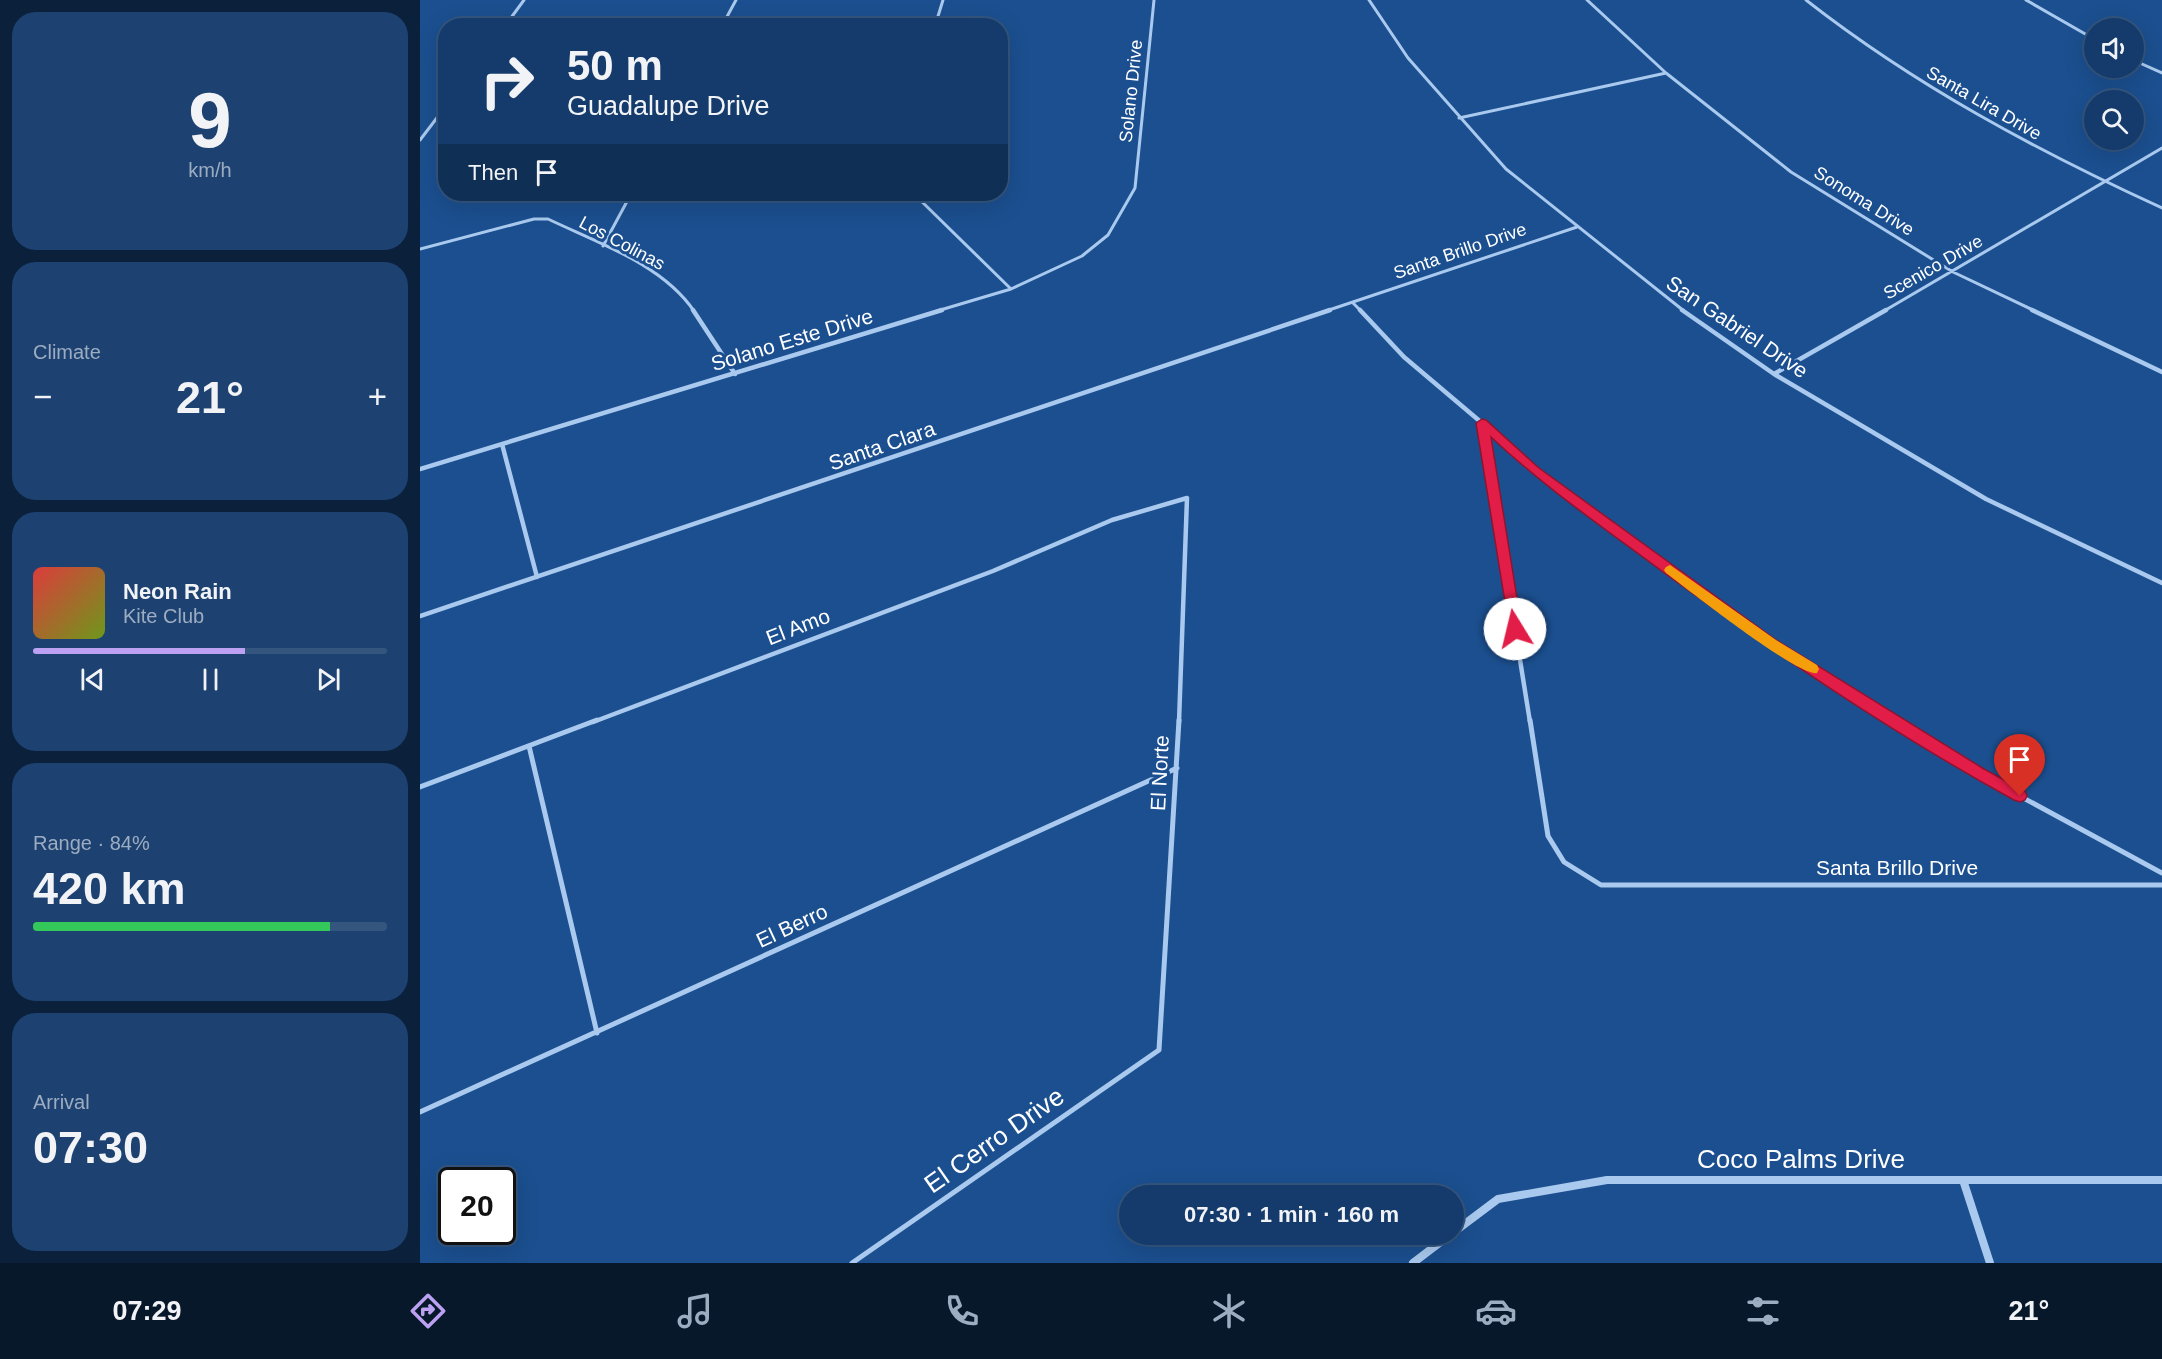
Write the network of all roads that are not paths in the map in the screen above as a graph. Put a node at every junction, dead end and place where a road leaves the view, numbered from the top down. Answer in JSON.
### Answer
{"nodes":[{"id":1,"x":524,"y":0,"type":"edge"},
{"id":2,"x":736,"y":0,"type":"edge"},
{"id":3,"x":943,"y":0,"type":"edge"},
{"id":4,"x":1154,"y":0,"type":"edge"},
{"id":5,"x":1369,"y":0,"type":"edge"},
{"id":6,"x":1587,"y":0,"type":"edge"},
{"id":7,"x":1806,"y":0,"type":"edge"},
{"id":8,"x":2026,"y":0,"type":"edge"},
{"id":9,"x":511,"y":18,"type":"edge"},
{"id":10,"x":727,"y":18,"type":"edge"},
{"id":11,"x":937,"y":18,"type":"edge"},
{"id":12,"x":2084,"y":33,"type":"edge"},
{"id":13,"x":2144,"y":65,"type":"edge"},
{"id":14,"x":2162,"y":73,"type":"edge"},
{"id":15,"x":1666,"y":74,"type":"junction"},
{"id":16,"x":438,"y":116,"type":"edge"},
{"id":17,"x":1459,"y":118,"type":"junction"},
{"id":18,"x":420,"y":140,"type":"edge"},
{"id":19,"x":2162,"y":148,"type":"edge"},
{"id":20,"x":2103,"y":181,"type":"junction"},
{"id":21,"x":1135,"y":185,"type":"joint"},
{"id":22,"x":627,"y":201,"type":"edge"},
{"id":23,"x":921,"y":201,"type":"edge"},
{"id":24,"x":2162,"y":208,"type":"edge"},
{"id":25,"x":1577,"y":227,"type":"junction"},
{"id":26,"x":603,"y":246,"type":"junction"},
{"id":27,"x":420,"y":249,"type":"edge"},
{"id":28,"x":1953,"y":272,"type":"junction"},
{"id":29,"x":1011,"y":289,"type":"junction"},
{"id":30,"x":1353,"y":303,"type":"junction"},
{"id":31,"x":2162,"y":372,"type":"edge"},
{"id":32,"x":735,"y":374,"type":"junction"},
{"id":33,"x":1774,"y":374,"type":"junction"},
{"id":34,"x":1482,"y":423,"type":"junction"},
{"id":35,"x":502,"y":444,"type":"junction"},
{"id":36,"x":420,"y":469,"type":"edge"},
{"id":37,"x":1187,"y":498,"type":"joint"},
{"id":38,"x":537,"y":577,"type":"junction"},
{"id":39,"x":2162,"y":583,"type":"edge"},
{"id":40,"x":420,"y":616,"type":"edge"},
{"id":41,"x":529,"y":746,"type":"junction"},
{"id":42,"x":1177,"y":768,"type":"junction"},
{"id":43,"x":420,"y":787,"type":"edge"},
{"id":44,"x":2162,"y":873,"type":"edge"},
{"id":45,"x":2162,"y":885,"type":"edge"},
{"id":46,"x":597,"y":1033,"type":"junction"},
{"id":47,"x":1159,"y":1050,"type":"joint"},
{"id":48,"x":420,"y":1112,"type":"edge"},
{"id":49,"x":1963,"y":1180,"type":"junction"},
{"id":50,"x":2162,"y":1180,"type":"edge"},
{"id":51,"x":1464,"y":1224,"type":"edge"},
{"id":52,"x":1436,"y":1245,"type":"edge"},
{"id":53,"x":1990,"y":1262,"type":"edge"},
{"id":54,"x":852,"y":1263,"type":"edge"},
{"id":55,"x":1413,"y":1263,"type":"edge"}],
"edges":[{"from":1,"to":9,"type":"lane"},
{"from":2,"to":10,"type":"lane"},
{"from":3,"to":11,"type":"lane"},
{"from":4,"to":21,"type":"lane","name":"Solano Drive"},
{"from":5,"to":17,"type":"lane","name":"San Gabriel Drive"},
{"from":6,"to":15,"type":"lane","name":"Sonoma Drive"},
{"from":7,"to":20,"type":"lane","name":"Santa Lira Drive"},
{"from":8,"to":12,"type":"lane"},
{"from":13,"to":14,"type":"lane"},
{"from":15,"to":17,"type":"lane"},
{"from":15,"to":28,"type":"lane","name":"Sonoma Drive"},
{"from":16,"to":18,"type":"lane"},
{"from":17,"to":25,"type":"lane","name":"San Gabriel Drive"},
{"from":19,"to":20,"type":"lane","name":"Scenico Drive"},
{"from":20,"to":24,"type":"lane","name":"Santa Lira Drive"},
{"from":20,"to":28,"type":"lane","name":"Scenico Drive"},
{"from":21,"to":29,"type":"lane","name":"Solano Este Drive"},
{"from":22,"to":26,"type":"lane"},
{"from":23,"to":29,"type":"lane"},
{"from":25,"to":30,"type":"lane","name":"Santa Brillo Drive"},
{"from":25,"to":33,"type":"lane","name":"San Gabriel Drive"},
{"from":26,"to":27,"type":"lane","name":"Los Colinas"},
{"from":26,"to":32,"type":"lane","name":"Los Colinas"},
{"from":28,"to":31,"type":"lane","name":"Sonoma Drive"},
{"from":28,"to":33,"type":"lane","name":"Scenico Drive"},
{"from":29,"to":32,"type":"lane","name":"Solano Este Drive"},
{"from":30,"to":34,"type":"lane"},
{"from":30,"to":38,"type":"lane","name":"Santa Clara"},
{"from":32,"to":35,"type":"lane","name":"Solano Este Drive"},
{"from":33,"to":39,"type":"lane","name":"San Gabriel Drive"},
{"from":34,"to":44,"type":"lane"},
{"from":34,"to":45,"type":"lane","name":"Santa Brillo Drive"},
{"from":35,"to":36,"type":"lane","name":"Solano Este Drive"},
{"from":35,"to":38,"type":"lane"},
{"from":37,"to":41,"type":"lane","name":"El Amo"},
{"from":37,"to":42,"type":"lane","name":"El Norte"},
{"from":38,"to":40,"type":"lane","name":"Santa Clara"},
{"from":41,"to":43,"type":"lane","name":"El Amo"},
{"from":41,"to":46,"type":"lane"},
{"from":42,"to":46,"type":"lane","name":"El Berro"},
{"from":42,"to":47,"type":"lane","name":"El Norte"},
{"from":46,"to":48,"type":"lane","name":"El Berro"},
{"from":47,"to":54,"type":"lane","name":"El Cerro Drive"},
{"from":49,"to":50,"type":"street","name":"Coco Palms Drive"},
{"from":49,"to":51,"type":"street","name":"Coco Palms Drive"},
{"from":49,"to":53,"type":"street"},
{"from":52,"to":55,"type":"street","name":"Coco Palms Drive"}]}
